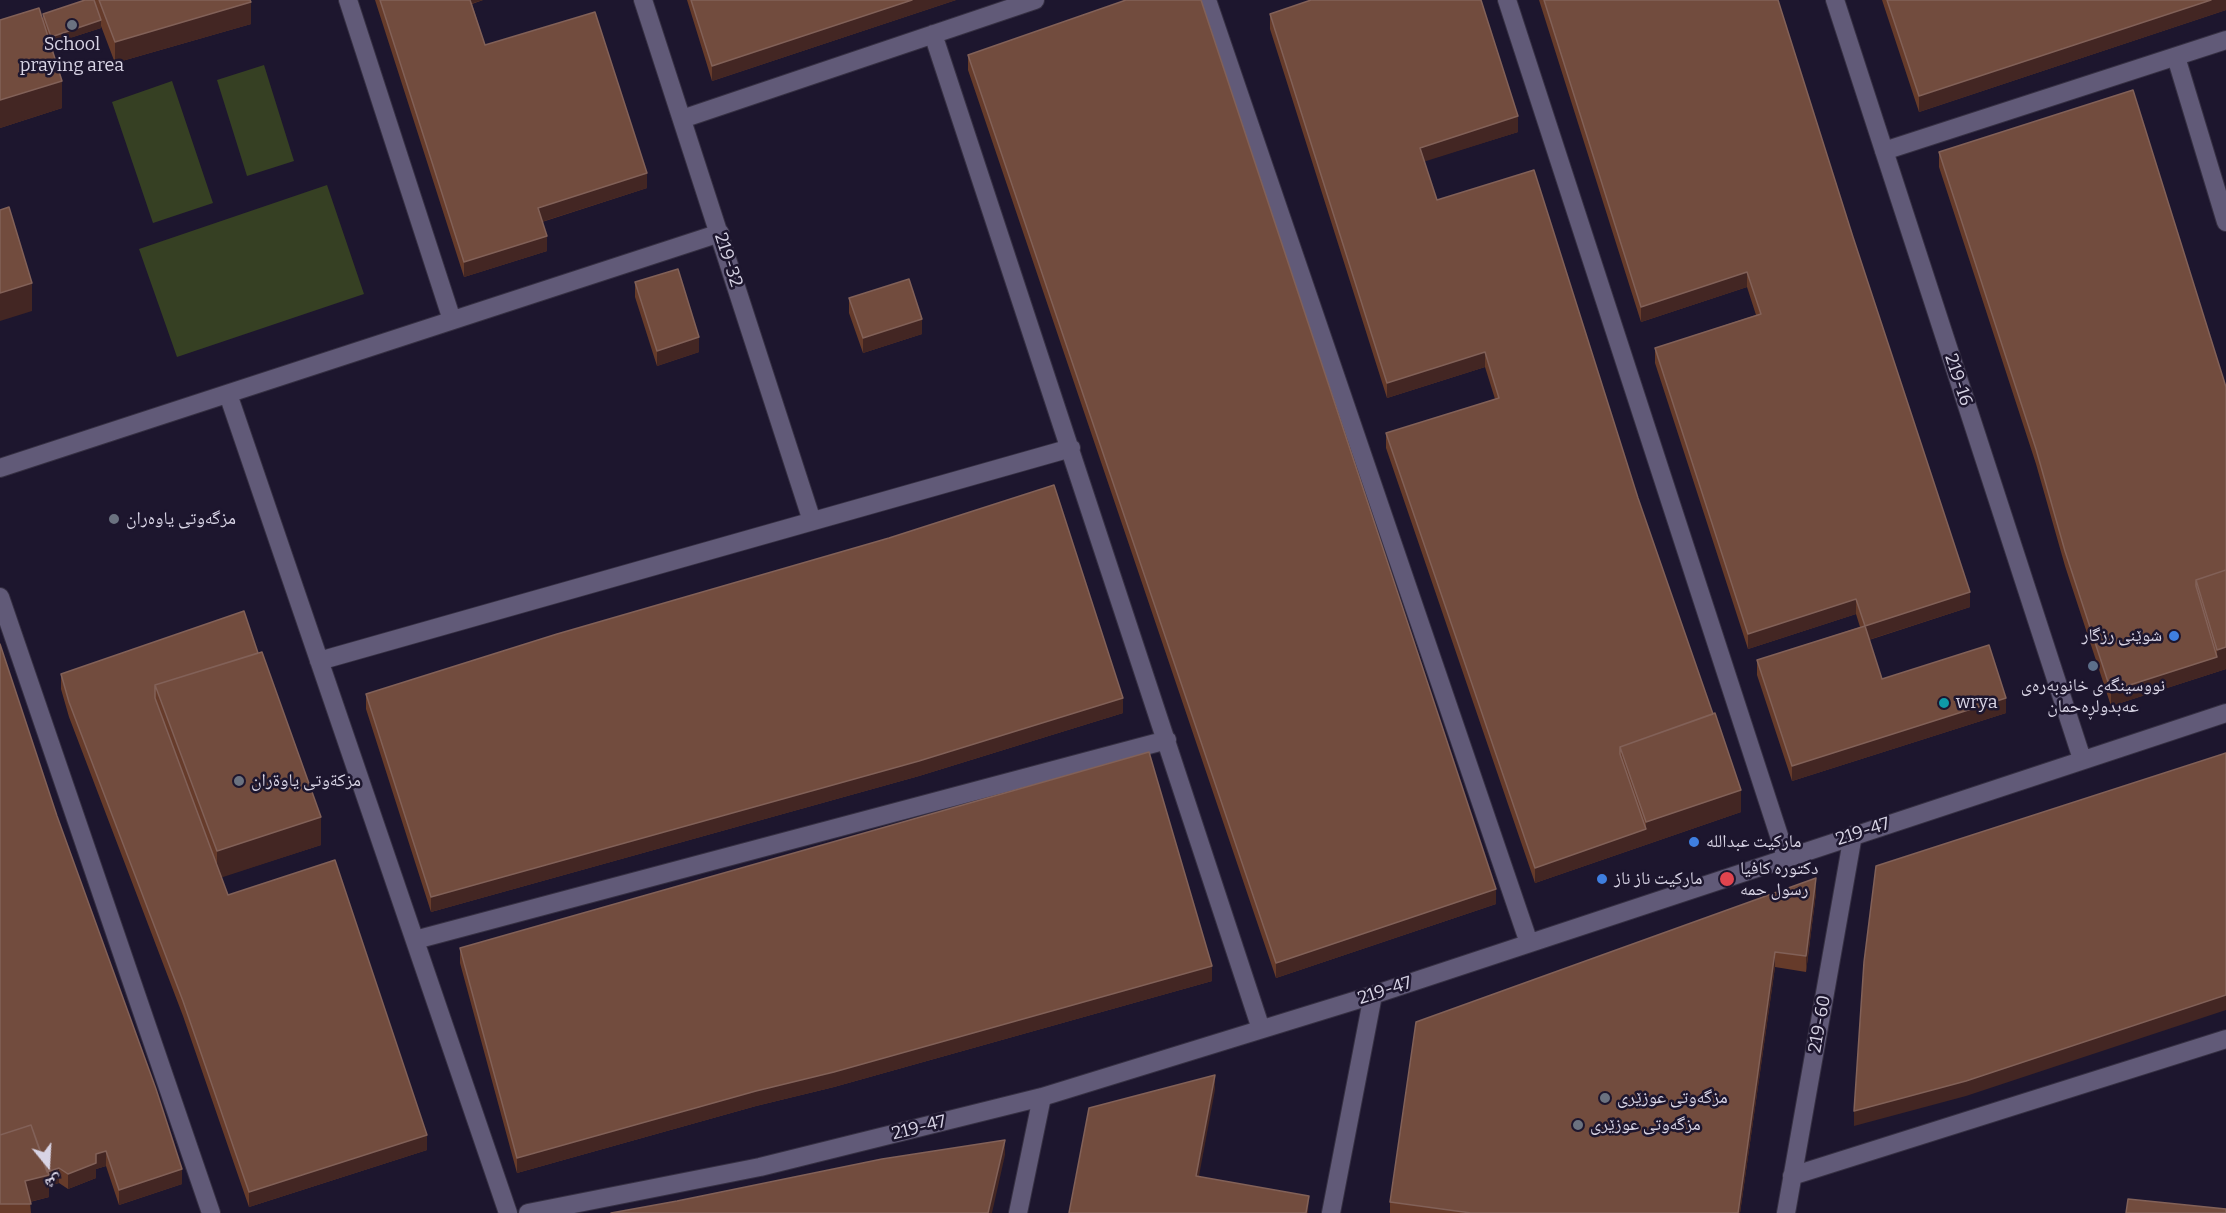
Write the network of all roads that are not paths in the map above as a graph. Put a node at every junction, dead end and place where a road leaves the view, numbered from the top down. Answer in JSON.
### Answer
{"nodes":[{"id":1,"x":348,"y":0,"type":"edge"},
{"id":2,"x":643,"y":0,"type":"edge"},
{"id":3,"x":1035,"y":0,"type":"edge"},
{"id":4,"x":1207,"y":0,"type":"edge"},
{"id":5,"x":1507,"y":0,"type":"edge"},
{"id":6,"x":1835,"y":0,"type":"edge"},
{"id":7,"x":933,"y":34,"type":"junction"},
{"id":8,"x":2226,"y":40,"type":"edge"},
{"id":9,"x":2176,"y":57,"type":"junction"},
{"id":10,"x":682,"y":119,"type":"junction"},
{"id":11,"x":1884,"y":151,"type":"junction"},
{"id":12,"x":2226,"y":222,"type":"edge"},
{"id":13,"x":720,"y":233,"type":"junction"},
{"id":14,"x":452,"y":320,"type":"junction"},
{"id":15,"x":228,"y":394,"type":"junction"},
{"id":16,"x":1071,"y":448,"type":"junction"},
{"id":17,"x":0,"y":468,"type":"edge"},
{"id":18,"x":812,"y":520,"type":"junction"},
{"id":19,"x":0,"y":597,"type":"edge"},
{"id":20,"x":319,"y":661,"type":"junction"},
{"id":21,"x":2226,"y":713,"type":"edge"},
{"id":22,"x":1167,"y":740,"type":"junction"},
{"id":23,"x":2082,"y":759,"type":"junction"},
{"id":24,"x":1853,"y":835,"type":"junction"},
{"id":25,"x":1786,"y":857,"type":"junction"},
{"id":26,"x":415,"y":940,"type":"junction"},
{"id":27,"x":1529,"y":943,"type":"junction"},
{"id":28,"x":1373,"y":995,"type":"junction"},
{"id":29,"x":1262,"y":1029,"type":"junction"},
{"id":30,"x":2226,"y":1039,"type":"edge"},
{"id":31,"x":1042,"y":1096,"type":"junction"},
{"id":32,"x":1792,"y":1176,"type":"junction"},
{"id":33,"x":211,"y":1213,"type":"edge"},
{"id":34,"x":508,"y":1213,"type":"edge"},
{"id":35,"x":528,"y":1213,"type":"edge"},
{"id":36,"x":1018,"y":1213,"type":"edge"},
{"id":37,"x":1331,"y":1213,"type":"edge"},
{"id":38,"x":1786,"y":1213,"type":"edge"}],
"edges":[{"from":1,"to":14,"type":"street"},
{"from":2,"to":10,"type":"street","name":"219-32"},
{"from":3,"to":7,"type":"street"},
{"from":4,"to":27,"type":"street"},
{"from":5,"to":25,"type":"street"},
{"from":6,"to":11,"type":"street","name":"219-16"},
{"from":7,"to":10,"type":"street"},
{"from":7,"to":16,"type":"street"},
{"from":8,"to":9,"type":"street"},
{"from":9,"to":11,"type":"street"},
{"from":9,"to":12,"type":"street"},
{"from":10,"to":13,"type":"street","name":"219-32"},
{"from":11,"to":23,"type":"street","name":"219-16"},
{"from":13,"to":14,"type":"street"},
{"from":13,"to":18,"type":"street","name":"219-32"},
{"from":14,"to":15,"type":"street"},
{"from":15,"to":17,"type":"street"},
{"from":15,"to":20,"type":"street"},
{"from":16,"to":18,"type":"street"},
{"from":16,"to":22,"type":"street"},
{"from":18,"to":20,"type":"street"},
{"from":19,"to":33,"type":"street"},
{"from":20,"to":26,"type":"street"},
{"from":21,"to":23,"type":"street","name":"219-47"},
{"from":22,"to":26,"type":"street"},
{"from":22,"to":29,"type":"street"},
{"from":23,"to":24,"type":"street","name":"219-47"},
{"from":24,"to":25,"type":"street","name":"219-47"},
{"from":24,"to":32,"type":"street","name":"219-60"},
{"from":25,"to":27,"type":"street","name":"219-47"},
{"from":26,"to":34,"type":"street"},
{"from":27,"to":28,"type":"street","name":"219-47"},
{"from":28,"to":29,"type":"street","name":"219-47"},
{"from":28,"to":37,"type":"street"},
{"from":29,"to":31,"type":"street","name":"219-47"},
{"from":30,"to":32,"type":"street"},
{"from":31,"to":35,"type":"street","name":"219-47"},
{"from":31,"to":36,"type":"street"},
{"from":32,"to":38,"type":"street","name":"219-60"}]}
